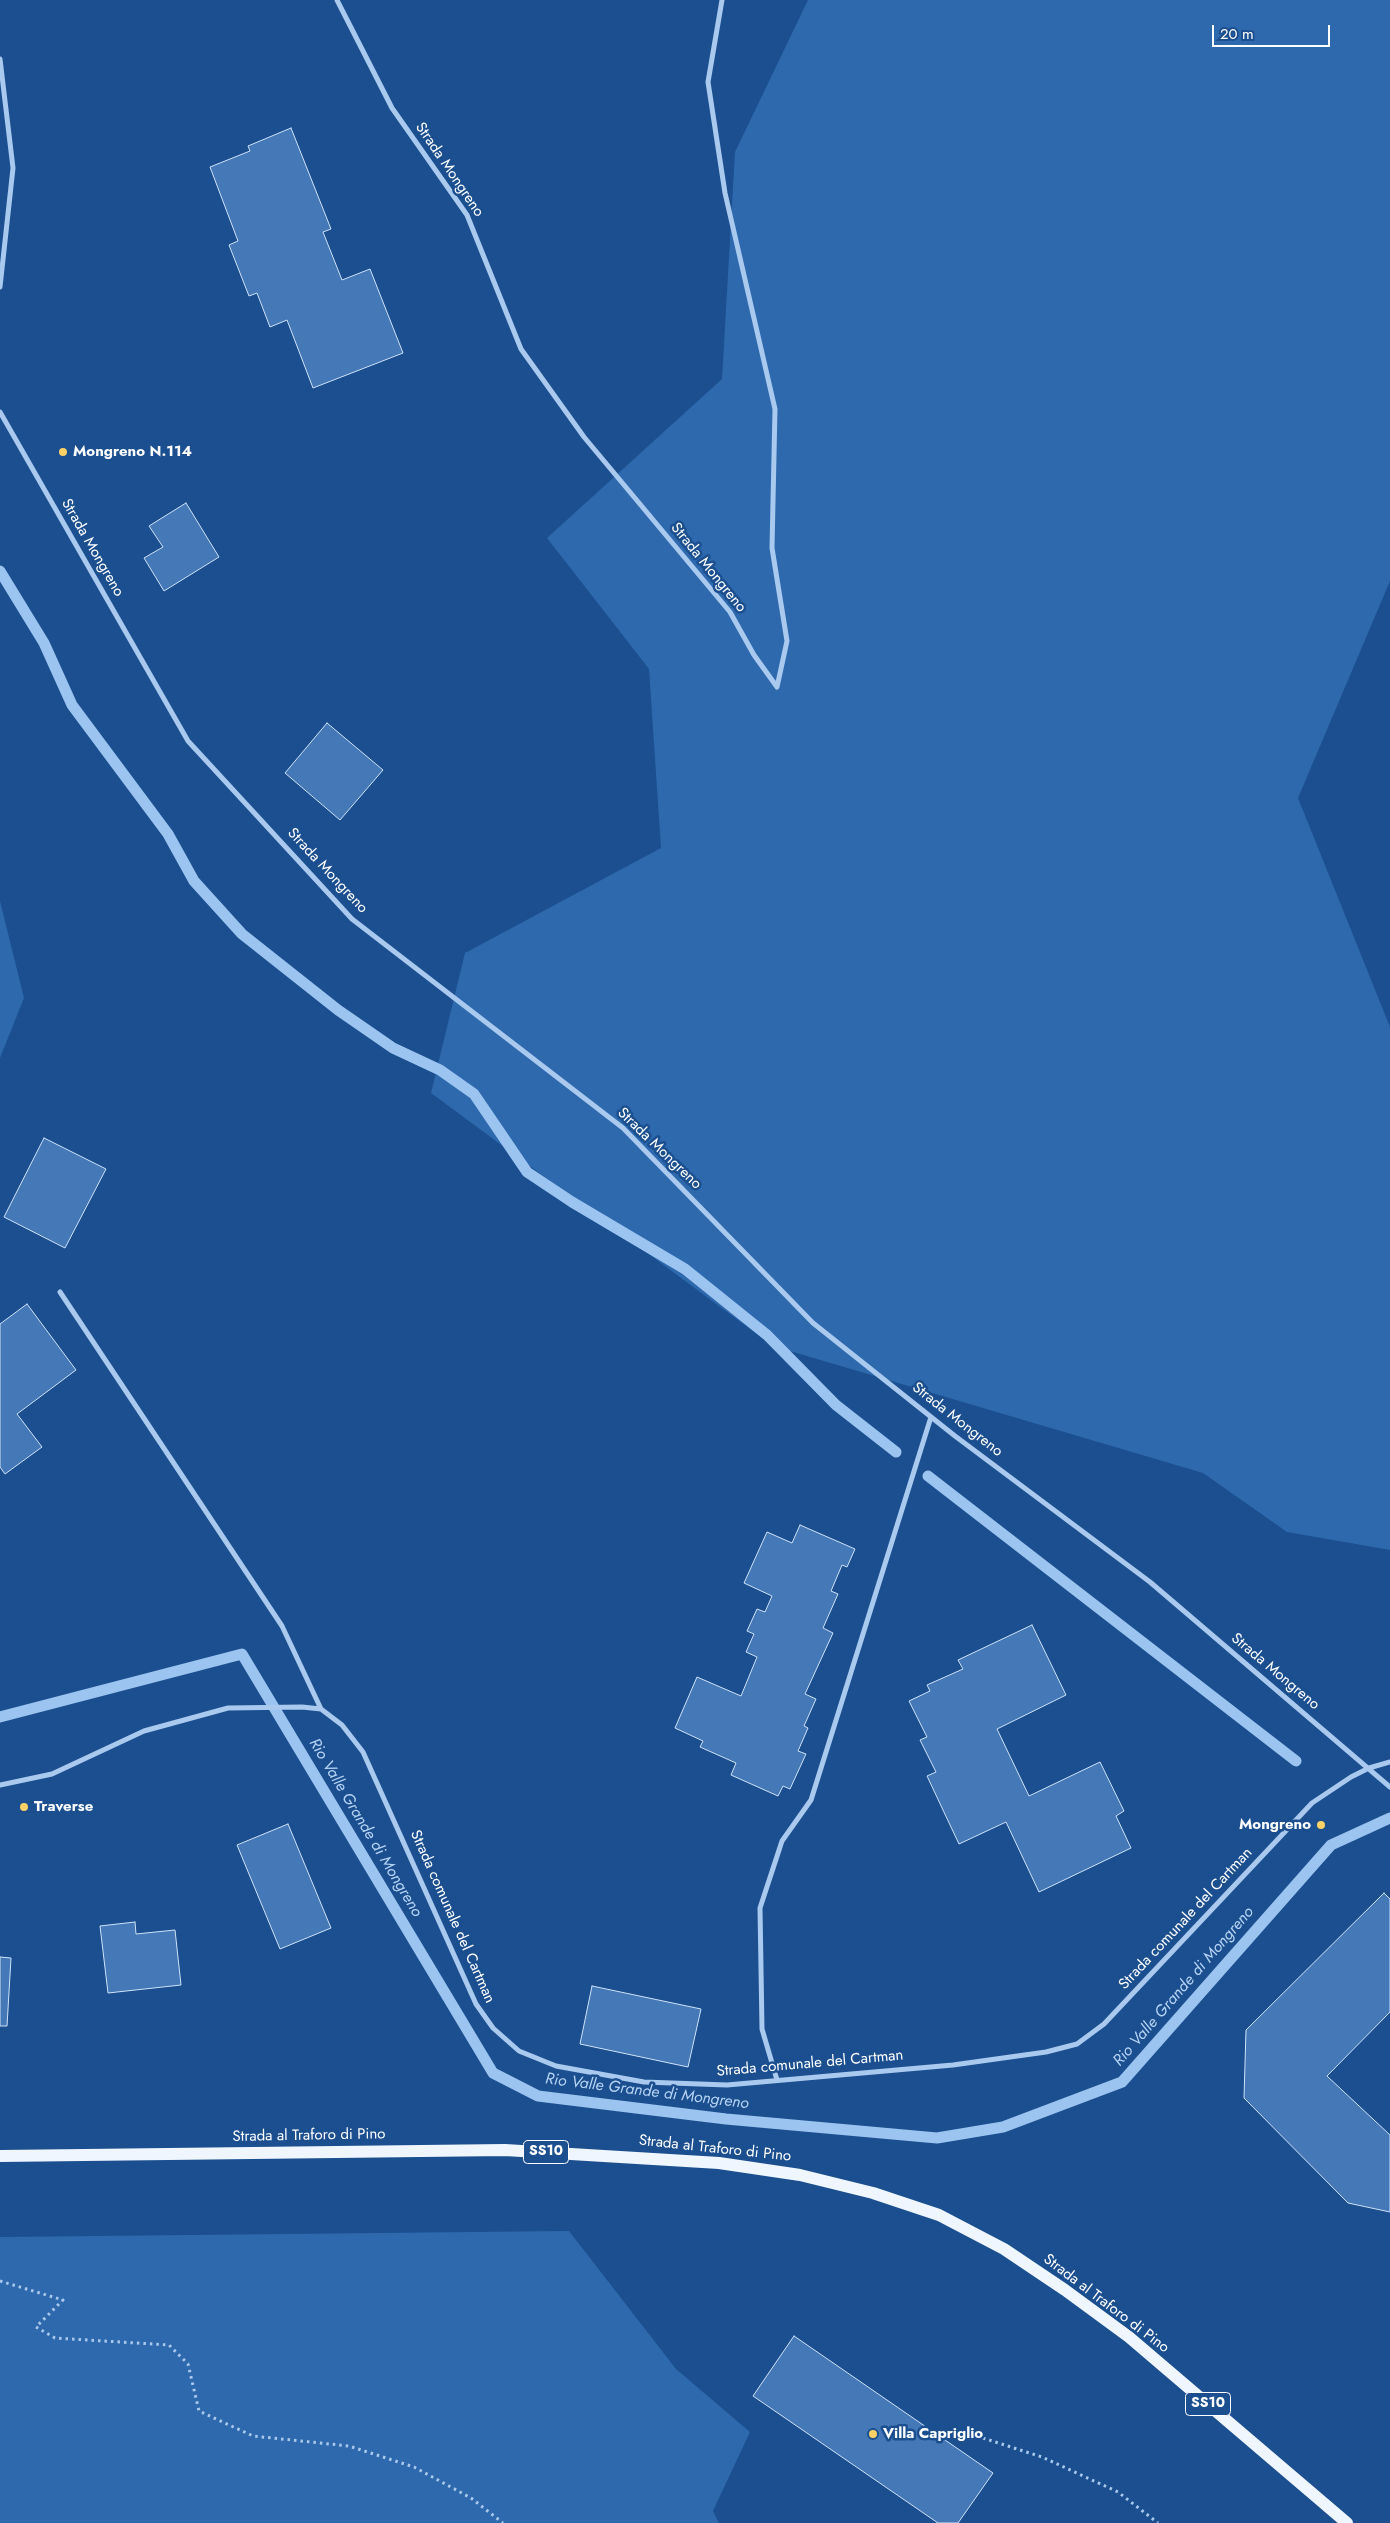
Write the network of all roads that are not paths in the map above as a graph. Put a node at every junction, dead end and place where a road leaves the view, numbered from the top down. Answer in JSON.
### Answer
{"nodes":[{"id":1,"x":337,"y":0,"type":"edge"},
{"id":2,"x":722,"y":0,"type":"edge"},
{"id":3,"x":0,"y":59,"type":"edge"},
{"id":4,"x":0,"y":287,"type":"edge"},
{"id":5,"x":0,"y":412,"type":"edge"},
{"id":6,"x":60,"y":1292,"type":"dead end"},
{"id":7,"x":932,"y":1417,"type":"junction"},
{"id":8,"x":321,"y":1709,"type":"junction"},
{"id":9,"x":1390,"y":1762,"type":"edge"},
{"id":10,"x":1369,"y":1768,"type":"junction"},
{"id":11,"x":0,"y":1785,"type":"edge"},
{"id":12,"x":1390,"y":1787,"type":"edge"},
{"id":13,"x":777,"y":2080,"type":"junction"},
{"id":14,"x":0,"y":2156,"type":"edge"},
{"id":15,"x":1347,"y":2523,"type":"edge"}],
"edges":[{"from":1,"to":2,"type":"street","name":"Strada Mongreno"},
{"from":3,"to":4,"type":"street"},
{"from":5,"to":7,"type":"street","name":"Strada Mongreno"},
{"from":6,"to":8,"type":"street"},
{"from":7,"to":10,"type":"street","name":"Strada Mongreno"},
{"from":7,"to":13,"type":"street"},
{"from":8,"to":11,"type":"street","name":"Strada comunale del Cartman"},
{"from":8,"to":13,"type":"street","name":"Strada comunale del Cartman"},
{"from":9,"to":10,"type":"street"},
{"from":10,"to":12,"type":"street","name":"Strada Mongreno"},
{"from":10,"to":13,"type":"street","name":"Strada comunale del Cartman"},
{"from":14,"to":15,"type":"main road","name":"Strada al Traforo di Pino","number":"SS10"}]}
